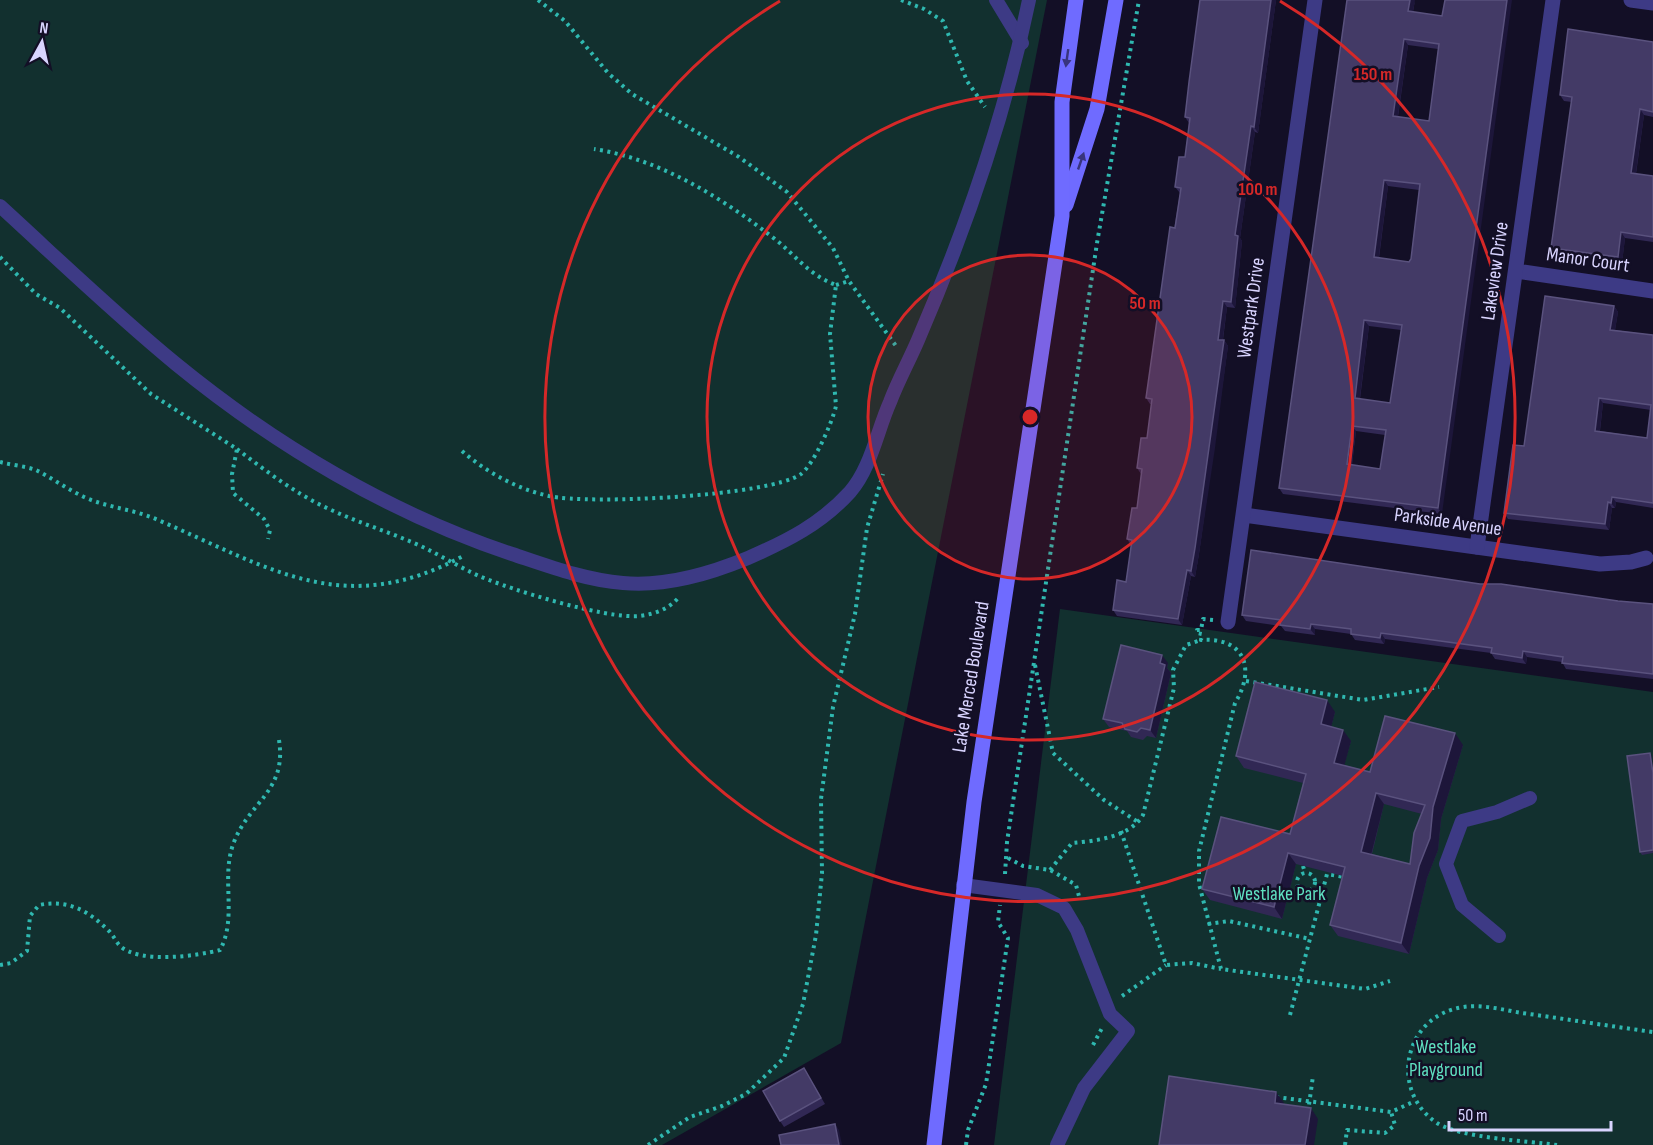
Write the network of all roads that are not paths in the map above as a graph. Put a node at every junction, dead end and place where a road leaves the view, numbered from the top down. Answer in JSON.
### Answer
{"nodes":[{"id":1,"x":996,"y":0,"type":"edge"},
{"id":2,"x":1029,"y":0,"type":"edge"},
{"id":3,"x":1076,"y":0,"type":"edge"},
{"id":4,"x":1116,"y":0,"type":"edge"},
{"id":5,"x":1315,"y":0,"type":"edge"},
{"id":6,"x":1553,"y":0,"type":"edge"},
{"id":7,"x":1631,"y":0,"type":"edge"},
{"id":8,"x":1653,"y":3,"type":"edge"},
{"id":9,"x":1022,"y":43,"type":"junction"},
{"id":10,"x":0,"y":206,"type":"edge"},
{"id":11,"x":1062,"y":216,"type":"junction"},
{"id":12,"x":1516,"y":271,"type":"junction"},
{"id":13,"x":1653,"y":291,"type":"edge"},
{"id":14,"x":1244,"y":515,"type":"junction"},
{"id":15,"x":1478,"y":547,"type":"junction"},
{"id":16,"x":1646,"y":558,"type":"dead end"},
{"id":17,"x":1228,"y":622,"type":"road end"},
{"id":18,"x":1530,"y":798,"type":"dead end"},
{"id":19,"x":963,"y":885,"type":"junction"},
{"id":20,"x":1499,"y":936,"type":"dead end"},
{"id":21,"x":934,"y":1145,"type":"edge"},
{"id":22,"x":1057,"y":1145,"type":"edge"}],
"edges":[{"from":1,"to":9,"type":"lane"},
{"from":2,"to":9,"type":"lane"},
{"from":3,"to":11,"type":"main road","name":"Lake Merced Boulevard","one_way":true},
{"from":11,"to":4,"type":"main road","name":"Lake Merced Boulevard","one_way":true},
{"from":5,"to":14,"type":"street","name":"Westpark Drive"},
{"from":6,"to":12,"type":"street","name":"Lakeview Drive"},
{"from":7,"to":8,"type":"street"},
{"from":9,"to":10,"type":"lane"},
{"from":11,"to":19,"type":"main road","name":"Lake Merced Boulevard"},
{"from":12,"to":13,"type":"street","name":"Manor Court"},
{"from":12,"to":15,"type":"street","name":"Lakeview Drive"},
{"from":14,"to":15,"type":"street","name":"Parkside Avenue"},
{"from":14,"to":17,"type":"street","name":"Westpark Drive"},
{"from":15,"to":16,"type":"street","name":"Parkside Avenue"},
{"from":18,"to":20,"type":"lane"},
{"from":19,"to":21,"type":"main road","name":"Lake Merced Boulevard"},
{"from":19,"to":22,"type":"lane"}]}
